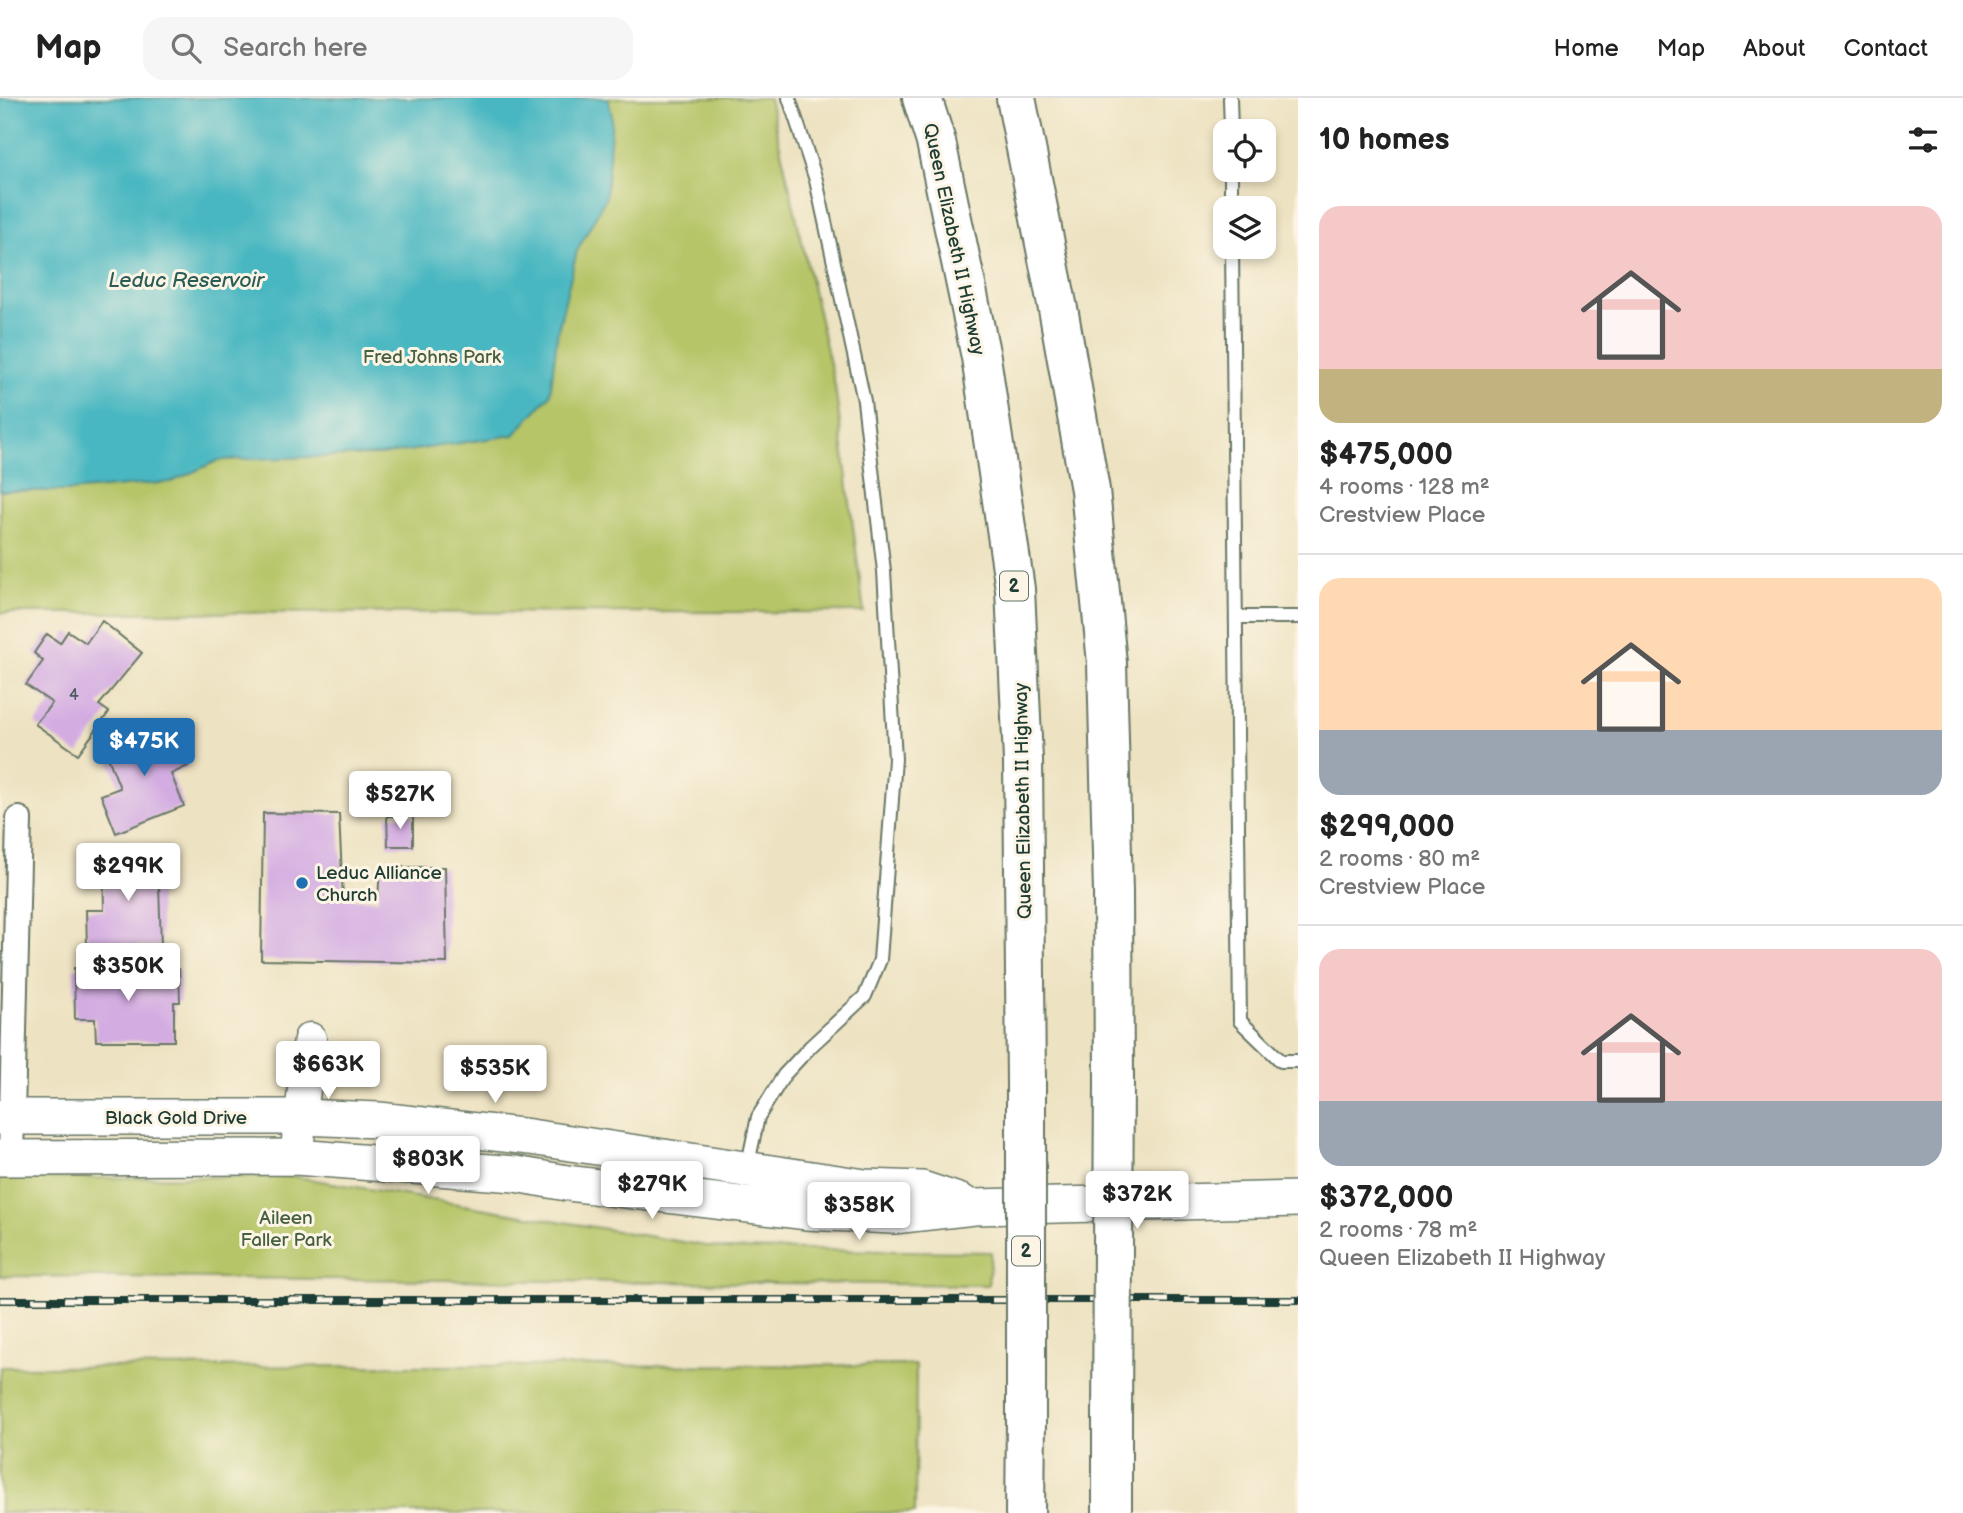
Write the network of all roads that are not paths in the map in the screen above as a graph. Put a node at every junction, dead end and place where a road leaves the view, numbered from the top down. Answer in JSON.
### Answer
{"nodes":[{"id":1,"x":789,"y":98,"type":"edge"},
{"id":2,"x":920,"y":98,"type":"edge"},
{"id":3,"x":1016,"y":98,"type":"edge"},
{"id":4,"x":1230,"y":98,"type":"edge"},
{"id":5,"x":1231,"y":119,"type":"edge"},
{"id":6,"x":1232,"y":259,"type":"edge"},
{"id":7,"x":1236,"y":617,"type":"junction"},
{"id":8,"x":1298,"y":617,"type":"edge"},
{"id":9,"x":19,"y":819,"type":"dead end"},
{"id":10,"x":310,"y":1039,"type":"dead end"},
{"id":11,"x":1298,"y":1061,"type":"edge"},
{"id":12,"x":5,"y":1117,"type":"edge"},
{"id":13,"x":300,"y":1117,"type":"junction"},
{"id":14,"x":296,"y":1157,"type":"junction"},
{"id":15,"x":5,"y":1158,"type":"edge"},
{"id":16,"x":746,"y":1186,"type":"junction"},
{"id":17,"x":1298,"y":1199,"type":"edge"},
{"id":18,"x":1025,"y":1513,"type":"edge"},
{"id":19,"x":1112,"y":1513,"type":"edge"}],
"edges":[{"from":1,"to":16,"type":"lane"},
{"from":2,"to":18,"type":"highway","name":"Queen Elizabeth II Highway","number":"2","bridge":true},
{"from":3,"to":19,"type":"highway","bridge":true},
{"from":4,"to":5,"type":"lane"},
{"from":6,"to":7,"type":"lane"},
{"from":7,"to":8,"type":"lane"},
{"from":7,"to":11,"type":"lane"},
{"from":9,"to":12,"type":"street"},
{"from":10,"to":13,"type":"street"},
{"from":12,"to":13,"type":"main road","name":"Black Gold Drive"},
{"from":12,"to":15,"type":"street"},
{"from":13,"to":14,"type":"street"},
{"from":13,"to":16,"type":"main road","name":"Black Gold Drive"},
{"from":14,"to":15,"type":"main road","name":"Black Gold Drive"},
{"from":14,"to":16,"type":"main road","name":"Black Gold Drive"},
{"from":16,"to":17,"type":"main road","name":"Black Gold Drive"}]}
